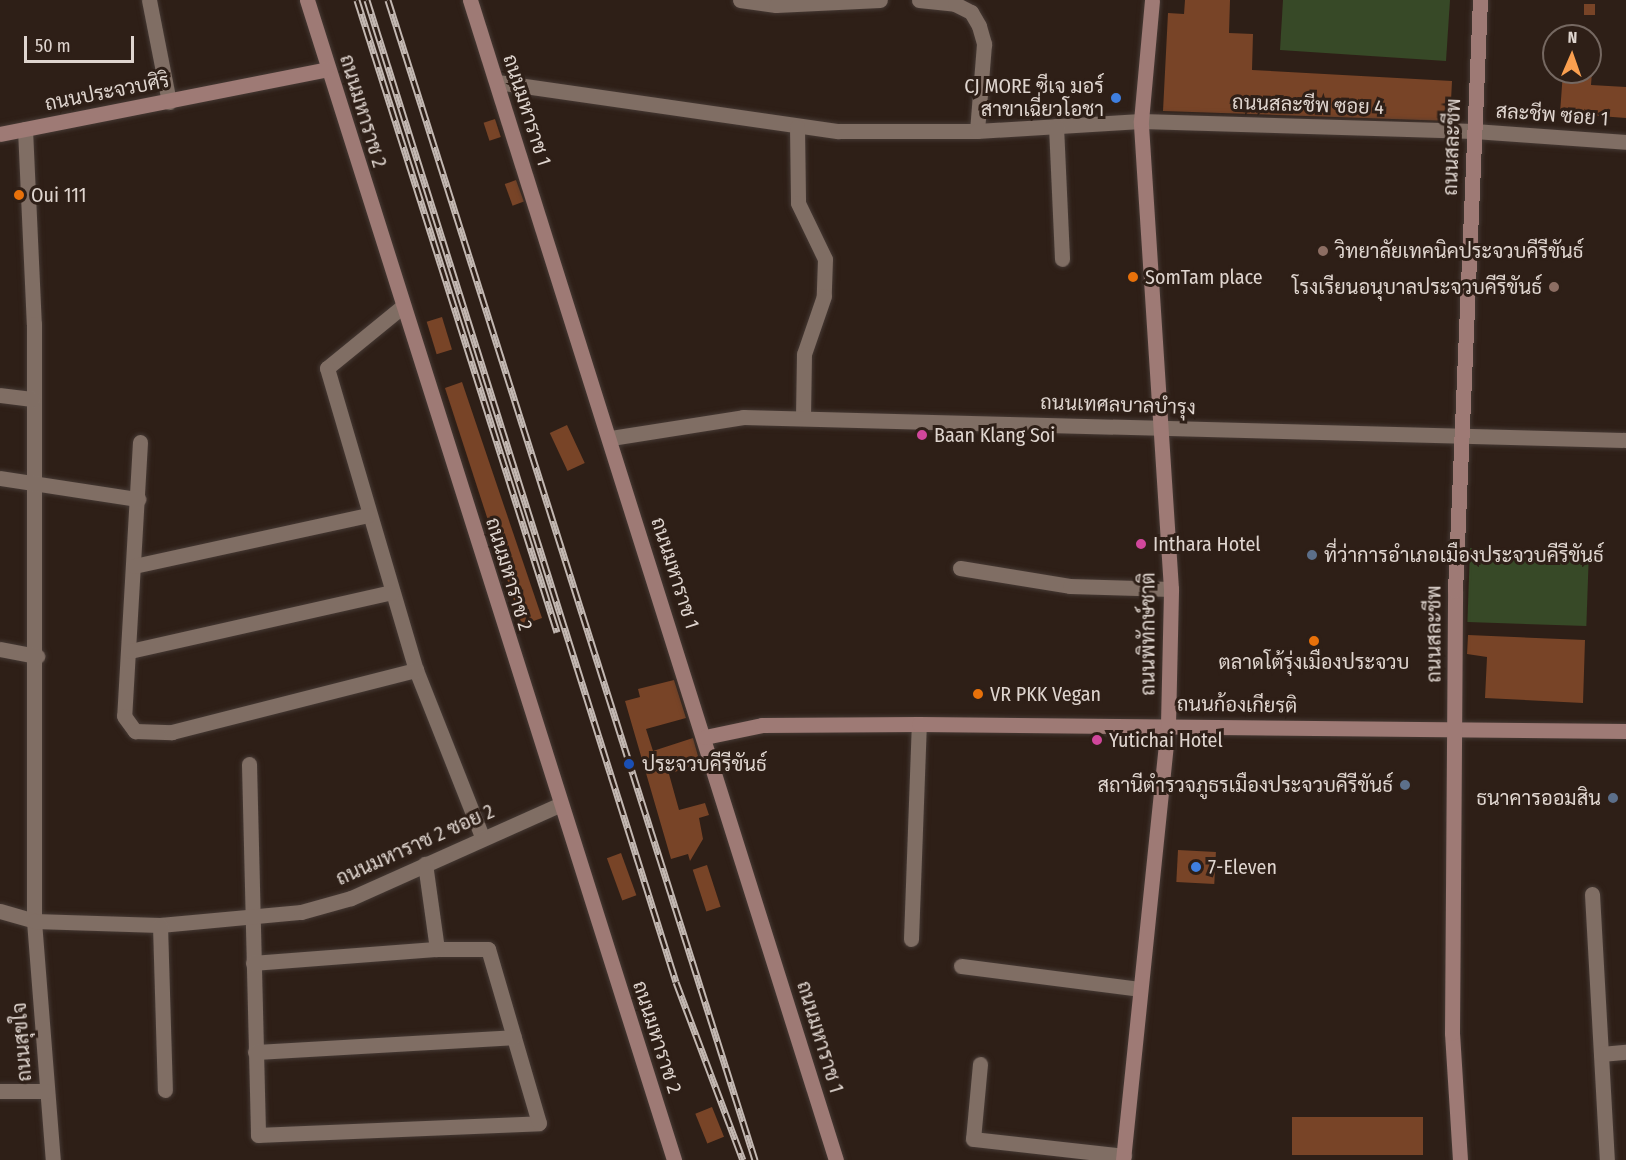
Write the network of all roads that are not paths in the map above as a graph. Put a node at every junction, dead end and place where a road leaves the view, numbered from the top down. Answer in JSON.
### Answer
{"nodes":[{"id":1,"x":149,"y":0,"type":"edge"},
{"id":2,"x":307,"y":0,"type":"edge"},
{"id":3,"x":470,"y":0,"type":"edge"},
{"id":4,"x":740,"y":0,"type":"edge"},
{"id":5,"x":880,"y":0,"type":"edge"},
{"id":6,"x":919,"y":0,"type":"edge"},
{"id":7,"x":1152,"y":0,"type":"edge"},
{"id":8,"x":1480,"y":0,"type":"edge"},
{"id":9,"x":327,"y":69,"type":"junction"},
{"id":10,"x":496,"y":82,"type":"junction"},
{"id":11,"x":169,"y":102,"type":"junction"},
{"id":12,"x":1141,"y":122,"type":"junction"},
{"id":13,"x":1056,"y":126,"type":"junction"},
{"id":14,"x":797,"y":127,"type":"junction"},
{"id":15,"x":25,"y":129,"type":"junction"},
{"id":16,"x":977,"y":131,"type":"junction"},
{"id":17,"x":1474,"y":131,"type":"junction"},
{"id":18,"x":0,"y":134,"type":"edge"},
{"id":19,"x":1626,"y":142,"type":"edge"},
{"id":20,"x":1062,"y":259,"type":"dead end"},
{"id":21,"x":403,"y":306,"type":"junction"},
{"id":22,"x":0,"y":395,"type":"edge"},
{"id":23,"x":33,"y":399,"type":"junction"},
{"id":24,"x":803,"y":417,"type":"junction"},
{"id":25,"x":1163,"y":427,"type":"junction"},
{"id":26,"x":1459,"y":435,"type":"junction"},
{"id":27,"x":611,"y":438,"type":"junction"},
{"id":28,"x":1626,"y":440,"type":"edge"},
{"id":29,"x":140,"y":442,"type":"dead end"},
{"id":30,"x":0,"y":478,"type":"edge"},
{"id":31,"x":35,"y":483,"type":"junction"},
{"id":32,"x":138,"y":499,"type":"junction"},
{"id":33,"x":368,"y":515,"type":"junction"},
{"id":34,"x":134,"y":566,"type":"junction"},
{"id":35,"x":960,"y":568,"type":"dead end"},
{"id":36,"x":1171,"y":589,"type":"junction"},
{"id":37,"x":391,"y":592,"type":"junction"},
{"id":38,"x":0,"y":649,"type":"edge"},
{"id":39,"x":130,"y":651,"type":"junction"},
{"id":40,"x":37,"y":656,"type":"junction"},
{"id":41,"x":416,"y":670,"type":"junction"},
{"id":42,"x":919,"y":724,"type":"junction"},
{"id":43,"x":1168,"y":724,"type":"junction"},
{"id":44,"x":1455,"y":730,"type":"junction"},
{"id":45,"x":1626,"y":731,"type":"edge"},
{"id":46,"x":705,"y":737,"type":"junction"},
{"id":47,"x":249,"y":764,"type":"dead end"},
{"id":48,"x":559,"y":806,"type":"junction"},
{"id":49,"x":482,"y":837,"type":"junction"},
{"id":50,"x":425,"y":864,"type":"junction"},
{"id":51,"x":1592,"y":894,"type":"dead end"},
{"id":52,"x":0,"y":911,"type":"edge"},
{"id":53,"x":34,"y":921,"type":"junction"},
{"id":54,"x":251,"y":921,"type":"junction"},
{"id":55,"x":160,"y":925,"type":"junction"},
{"id":56,"x":911,"y":939,"type":"dead end"},
{"id":57,"x":437,"y":950,"type":"junction"},
{"id":58,"x":253,"y":963,"type":"junction"},
{"id":59,"x":961,"y":966,"type":"dead end"},
{"id":60,"x":1140,"y":989,"type":"junction"},
{"id":61,"x":514,"y":1037,"type":"junction"},
{"id":62,"x":255,"y":1052,"type":"junction"},
{"id":63,"x":1626,"y":1052,"type":"edge"},
{"id":64,"x":1601,"y":1054,"type":"junction"},
{"id":65,"x":980,"y":1064,"type":"dead end"},
{"id":66,"x":46,"y":1090,"type":"junction"},
{"id":67,"x":165,"y":1090,"type":"dead end"},
{"id":68,"x":0,"y":1091,"type":"edge"},
{"id":69,"x":1124,"y":1158,"type":"edge"},
{"id":70,"x":53,"y":1160,"type":"edge"},
{"id":71,"x":674,"y":1160,"type":"edge"},
{"id":72,"x":836,"y":1160,"type":"edge"},
{"id":73,"x":1460,"y":1160,"type":"edge"},
{"id":74,"x":1607,"y":1160,"type":"edge"}],
"edges":[{"from":1,"to":11,"type":"street"},
{"from":2,"to":9,"type":"street","name":"ถนนมหาราช 2"},
{"from":3,"to":10,"type":"street","name":"ถนนมหาราช 1"},
{"from":4,"to":5,"type":"street"},
{"from":6,"to":16,"type":"street"},
{"from":7,"to":12,"type":"street","name":"ถนนพิทักษ์ชาติ"},
{"from":8,"to":17,"type":"street","name":"ถนนสละชีพ"},
{"from":9,"to":11,"type":"street","name":"ถนนประจวบศิริ"},
{"from":9,"to":21,"type":"street","name":"ถนนมหาราช 2"},
{"from":10,"to":14,"type":"street","name":"ถนนสละชีพ ซอย 4"},
{"from":10,"to":27,"type":"street","name":"ถนนมหาราช 1"},
{"from":11,"to":15,"type":"street","name":"ถนนประจวบศิริ"},
{"from":12,"to":13,"type":"street","name":"ถนนสละชีพ ซอย 4"},
{"from":12,"to":17,"type":"street","name":"ถนนสละชีพ ซอย 4"},
{"from":12,"to":25,"type":"street","name":"ถนนพิทักษ์ชาติ"},
{"from":13,"to":16,"type":"street","name":"ถนนสละชีพ ซอย 4"},
{"from":13,"to":20,"type":"street"},
{"from":14,"to":16,"type":"street","name":"ถนนสละชีพ ซอย 4"},
{"from":14,"to":24,"type":"street"},
{"from":15,"to":18,"type":"street","name":"ถนนประจวบศิริ"},
{"from":15,"to":23,"type":"street","name":"ถนนสุขใจ"},
{"from":17,"to":19,"type":"street","name":"สละชีพ ซอย 1"},
{"from":17,"to":26,"type":"street","name":"ถนนสละชีพ"},
{"from":21,"to":33,"type":"street"},
{"from":21,"to":48,"type":"street","name":"ถนนมหาราช 2"},
{"from":22,"to":23,"type":"street"},
{"from":23,"to":31,"type":"street","name":"ถนนสุขใจ"},
{"from":24,"to":25,"type":"street","name":"ถนนเทศลบาลบำรุง"},
{"from":24,"to":27,"type":"street","name":"ถนนเทศลบาลบำรุง"},
{"from":25,"to":26,"type":"street","name":"ถนนเทศลบาลบำรุง"},
{"from":25,"to":36,"type":"street","name":"ถนนพิทักษ์ชาติ"},
{"from":26,"to":28,"type":"street","name":"ถนนเทศลบาลบำรุง"},
{"from":26,"to":44,"type":"street","name":"ถนนสละชีพ"},
{"from":27,"to":46,"type":"street","name":"ถนนมหาราช 1"},
{"from":29,"to":32,"type":"street"},
{"from":30,"to":31,"type":"street"},
{"from":31,"to":32,"type":"street"},
{"from":31,"to":40,"type":"street","name":"ถนนสุขใจ"},
{"from":32,"to":34,"type":"street"},
{"from":33,"to":34,"type":"street"},
{"from":33,"to":37,"type":"street"},
{"from":34,"to":39,"type":"street"},
{"from":35,"to":36,"type":"street"},
{"from":36,"to":43,"type":"street","name":"ถนนพิทักษ์ชาติ"},
{"from":37,"to":39,"type":"street"},
{"from":37,"to":41,"type":"street"},
{"from":38,"to":40,"type":"street"},
{"from":39,"to":41,"type":"street"},
{"from":40,"to":53,"type":"street","name":"ถนนสุขใจ"},
{"from":41,"to":49,"type":"street"},
{"from":42,"to":43,"type":"street","name":"ถนนก้องเกียรติ"},
{"from":42,"to":46,"type":"street","name":"ถนนก้องเกียรติ"},
{"from":42,"to":56,"type":"street"},
{"from":43,"to":44,"type":"street","name":"ถนนก้องเกียรติ"},
{"from":43,"to":60,"type":"street","name":"ถนนพิทักษ์ชาติ"},
{"from":44,"to":45,"type":"street","name":"ถนนก้องเกียรติ"},
{"from":44,"to":73,"type":"street","name":"ถนนสละชีพ"},
{"from":46,"to":72,"type":"street","name":"ถนนมหาราช 1"},
{"from":47,"to":54,"type":"street"},
{"from":48,"to":49,"type":"street","name":"ถนนมหาราช 2 ซอย 2"},
{"from":48,"to":71,"type":"street","name":"ถนนมหาราช 2"},
{"from":49,"to":50,"type":"street","name":"ถนนมหาราช 2 ซอย 2"},
{"from":50,"to":54,"type":"street","name":"ถนนมหาราช 2 ซอย 2"},
{"from":50,"to":57,"type":"street"},
{"from":51,"to":64,"type":"street"},
{"from":52,"to":53,"type":"street","name":"ถนนมหาราช 2 ซอย 2"},
{"from":53,"to":55,"type":"street","name":"ถนนมหาราช 2 ซอย 2"},
{"from":53,"to":66,"type":"street","name":"ถนนสุขใจ"},
{"from":54,"to":55,"type":"street","name":"ถนนมหาราช 2 ซอย 2"},
{"from":54,"to":58,"type":"street"},
{"from":55,"to":67,"type":"street"},
{"from":57,"to":58,"type":"street"},
{"from":57,"to":61,"type":"street"},
{"from":58,"to":62,"type":"street"},
{"from":59,"to":60,"type":"street"},
{"from":60,"to":69,"type":"street","name":"ถนนพิทักษ์ชาติ"},
{"from":61,"to":62,"type":"street"},
{"from":61,"to":62,"type":"street"},
{"from":63,"to":64,"type":"street"},
{"from":64,"to":74,"type":"street"},
{"from":65,"to":69,"type":"street"},
{"from":66,"to":68,"type":"street"},
{"from":66,"to":70,"type":"street","name":"ถนนสุขใจ"}]}
